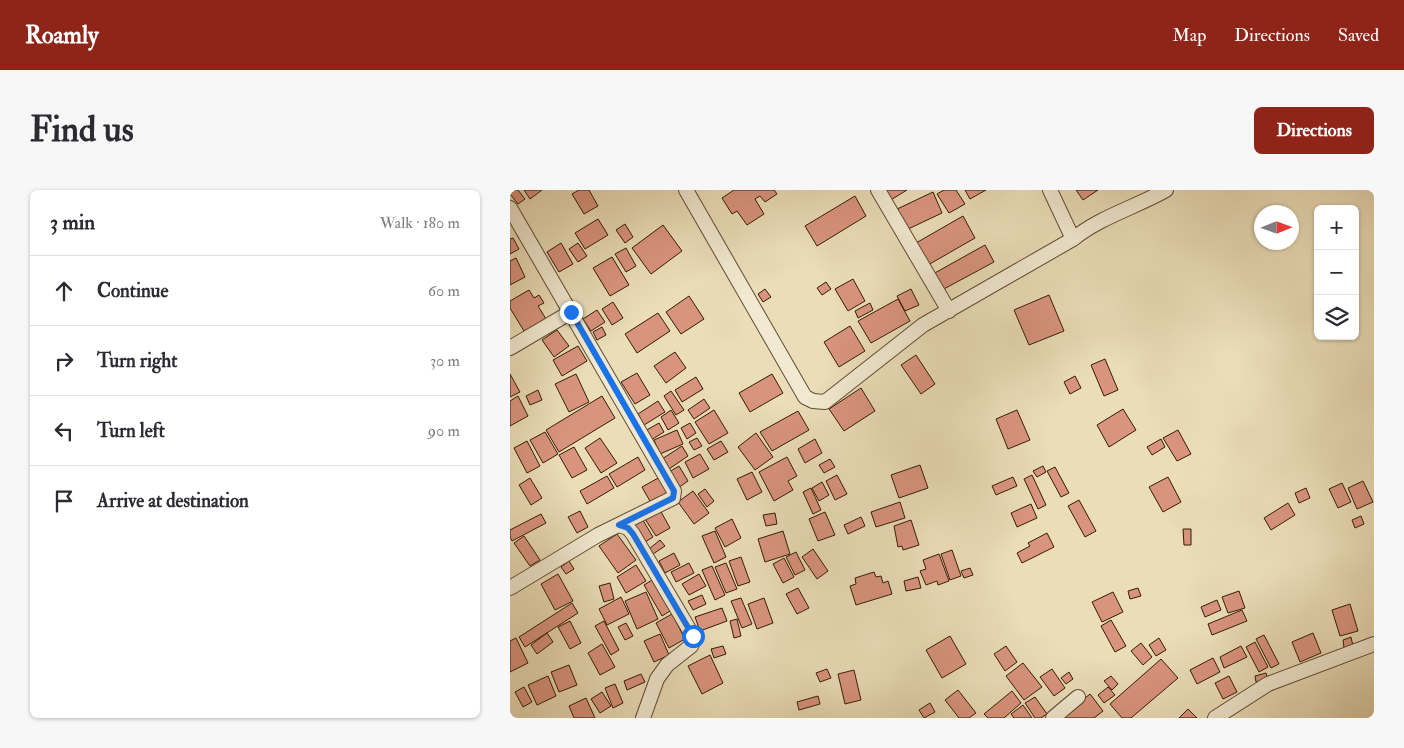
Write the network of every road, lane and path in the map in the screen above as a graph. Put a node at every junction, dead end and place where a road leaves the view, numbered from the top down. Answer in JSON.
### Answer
{"nodes":[{"id":1,"x":686,"y":190,"type":"edge"},
{"id":2,"x":878,"y":190,"type":"edge"},
{"id":3,"x":1050,"y":190,"type":"edge"},
{"id":4,"x":1166,"y":190,"type":"edge"},
{"id":5,"x":510,"y":208,"type":"edge"},
{"id":6,"x":1073,"y":239,"type":"junction"},
{"id":7,"x":949,"y":311,"type":"junction"},
{"id":8,"x":571,"y":312,"type":"junction"},
{"id":9,"x":510,"y":348,"type":"edge"},
{"id":10,"x":619,"y":525,"type":"junction"},
{"id":11,"x":510,"y":588,"type":"edge"},
{"id":12,"x":1374,"y":644,"type":"edge"},
{"id":13,"x":1078,"y":697,"type":"dead end"},
{"id":14,"x":643,"y":718,"type":"edge"},
{"id":15,"x":1053,"y":718,"type":"edge"},
{"id":16,"x":1215,"y":718,"type":"edge"}],
"edges":[{"from":1,"to":7,"type":"street"},
{"from":2,"to":7,"type":"street"},
{"from":3,"to":6,"type":"street"},
{"from":4,"to":6,"type":"street"},
{"from":5,"to":8,"type":"street"},
{"from":6,"to":7,"type":"street"},
{"from":8,"to":9,"type":"street"},
{"from":8,"to":10,"type":"street"},
{"from":10,"to":11,"type":"street"},
{"from":10,"to":14,"type":"street"},
{"from":12,"to":16,"type":"street"},
{"from":13,"to":15,"type":"street"}]}
